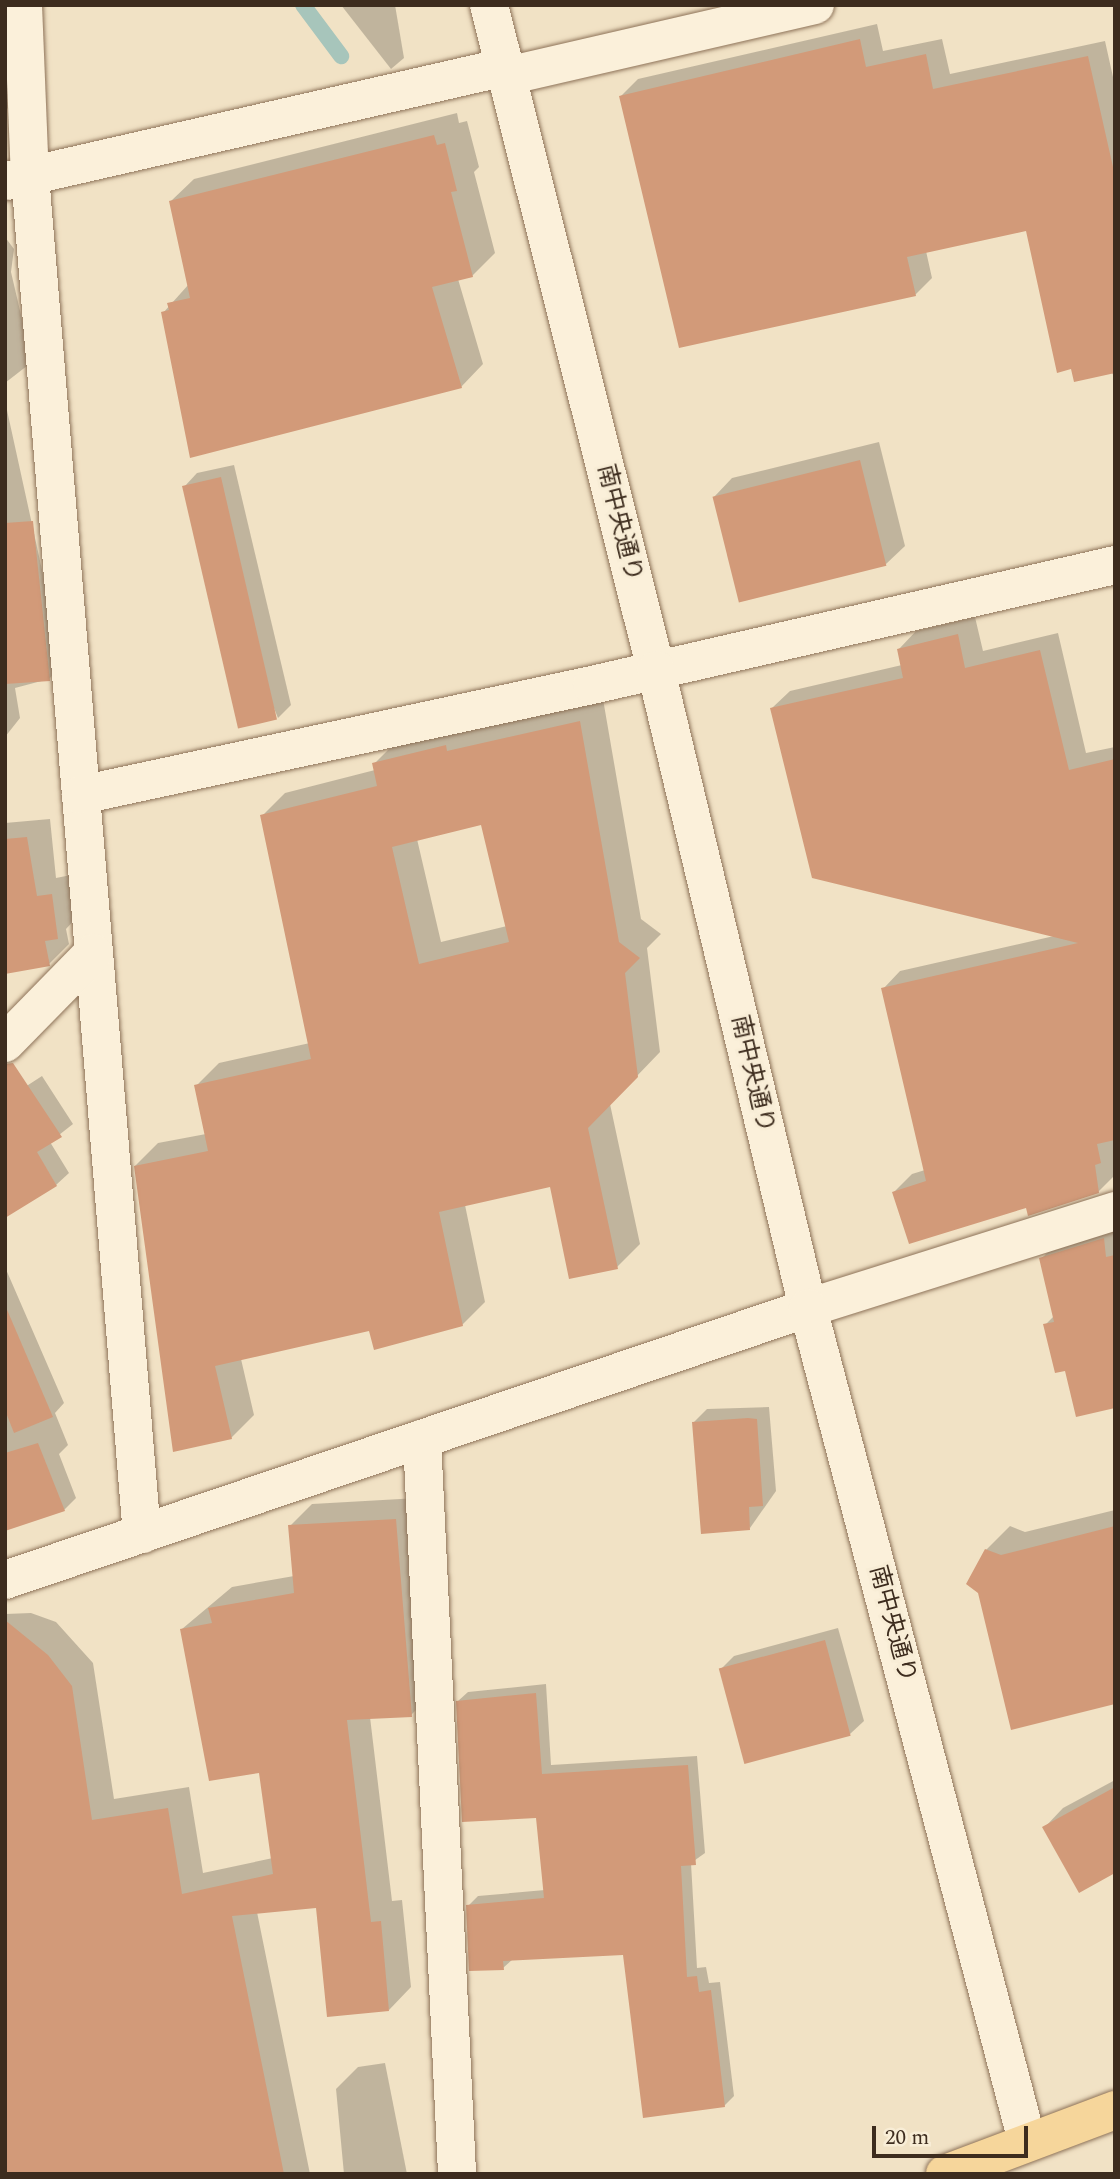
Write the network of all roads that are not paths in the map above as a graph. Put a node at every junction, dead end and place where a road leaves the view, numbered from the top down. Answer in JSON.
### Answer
{"nodes":[{"id":1,"x":23,"y":5,"type":"edge"},
{"id":2,"x":489,"y":5,"type":"edge"},
{"id":3,"x":815,"y":5,"type":"edge"},
{"id":4,"x":506,"y":71,"type":"junction"},
{"id":5,"x":18,"y":178,"type":"edge"},
{"id":6,"x":1115,"y":565,"type":"edge"},
{"id":7,"x":656,"y":670,"type":"junction"},
{"id":8,"x":81,"y":795,"type":"junction"},
{"id":9,"x":93,"y":953,"type":"junction"},
{"id":10,"x":5,"y":1043,"type":"edge"},
{"id":11,"x":1115,"y":1210,"type":"edge"},
{"id":12,"x":808,"y":1307,"type":"junction"},
{"id":13,"x":422,"y":1439,"type":"junction"},
{"id":14,"x":142,"y":1534,"type":"junction"},
{"id":15,"x":5,"y":1580,"type":"edge"},
{"id":16,"x":1115,"y":2110,"type":"edge"},
{"id":17,"x":1027,"y":2141,"type":"junction"},
{"id":18,"x":457,"y":2174,"type":"edge"},
{"id":19,"x":945,"y":2174,"type":"edge"}],
"edges":[{"from":1,"to":5,"type":"street"},
{"from":2,"to":4,"type":"street","name":"南中央通り"},
{"from":3,"to":4,"type":"street"},
{"from":4,"to":5,"type":"street"},
{"from":4,"to":7,"type":"street","name":"南中央通り"},
{"from":5,"to":8,"type":"street"},
{"from":6,"to":7,"type":"street"},
{"from":7,"to":8,"type":"street"},
{"from":7,"to":12,"type":"street","name":"南中央通り"},
{"from":8,"to":9,"type":"street"},
{"from":9,"to":10,"type":"street"},
{"from":9,"to":14,"type":"street"},
{"from":11,"to":12,"type":"street"},
{"from":12,"to":13,"type":"street"},
{"from":12,"to":17,"type":"street","name":"南中央通り"},
{"from":13,"to":14,"type":"street"},
{"from":13,"to":18,"type":"street"},
{"from":14,"to":15,"type":"street"},
{"from":16,"to":17,"type":"main road"},
{"from":17,"to":19,"type":"main road"}]}
